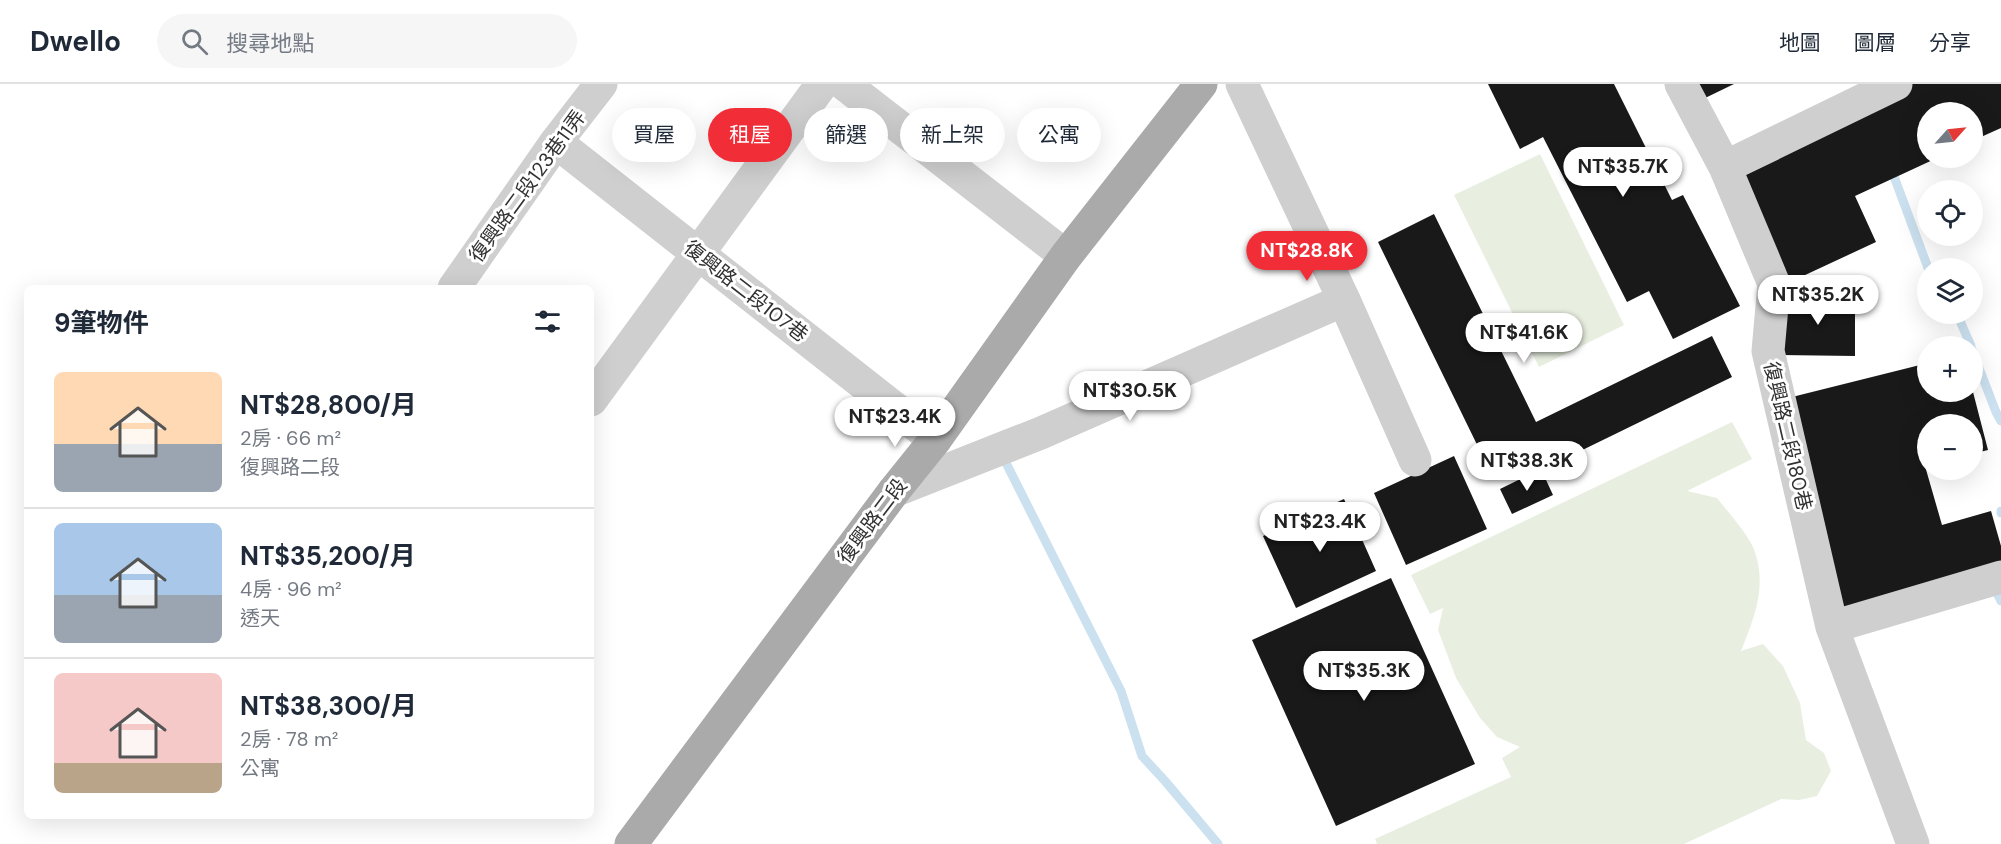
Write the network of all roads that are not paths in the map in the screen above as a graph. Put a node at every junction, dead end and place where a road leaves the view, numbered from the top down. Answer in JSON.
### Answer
{"nodes":[{"id":1,"x":601,"y":84,"type":"edge"},
{"id":2,"x":822,"y":84,"type":"edge"},
{"id":3,"x":844,"y":84,"type":"edge"},
{"id":4,"x":1201,"y":84,"type":"edge"},
{"id":5,"x":1242,"y":84,"type":"edge"},
{"id":6,"x":1681,"y":84,"type":"edge"},
{"id":7,"x":1896,"y":84,"type":"edge"},
{"id":8,"x":556,"y":142,"type":"junction"},
{"id":9,"x":1725,"y":167,"type":"junction"},
{"id":10,"x":699,"y":254,"type":"junction"},
{"id":11,"x":1066,"y":256,"type":"junction"},
{"id":12,"x":456,"y":285,"type":"edge"},
{"id":13,"x":1344,"y":300,"type":"junction"},
{"id":14,"x":594,"y":396,"type":"edge"},
{"id":15,"x":935,"y":440,"type":"junction"},
{"id":16,"x":1414,"y":460,"type":"dead end"},
{"id":17,"x":894,"y":491,"type":"junction"},
{"id":18,"x":2001,"y":577,"type":"edge"},
{"id":19,"x":1833,"y":627,"type":"junction"},
{"id":20,"x":631,"y":844,"type":"edge"},
{"id":21,"x":1913,"y":844,"type":"edge"}],
"edges":[{"from":1,"to":8,"type":"street","name":"復興路二段123巷11弄"},
{"from":2,"to":10,"type":"street"},
{"from":3,"to":11,"type":"street"},
{"from":4,"to":11,"type":"main road","name":"復興路二段"},
{"from":5,"to":13,"type":"street"},
{"from":6,"to":9,"type":"street","name":"復興路二段180巷"},
{"from":7,"to":9,"type":"street"},
{"from":8,"to":10,"type":"street","name":"復興路二段107巷"},
{"from":8,"to":12,"type":"street","name":"復興路二段123巷11弄"},
{"from":9,"to":19,"type":"street","name":"復興路二段180巷"},
{"from":10,"to":14,"type":"street"},
{"from":10,"to":15,"type":"street","name":"復興路二段107巷"},
{"from":11,"to":15,"type":"main road","name":"復興路二段"},
{"from":13,"to":16,"type":"street"},
{"from":13,"to":17,"type":"street"},
{"from":15,"to":17,"type":"main road","name":"復興路二段"},
{"from":17,"to":20,"type":"main road","name":"復興路二段"},
{"from":18,"to":19,"type":"street"},
{"from":19,"to":21,"type":"street","name":"復興路二段180巷"}]}
